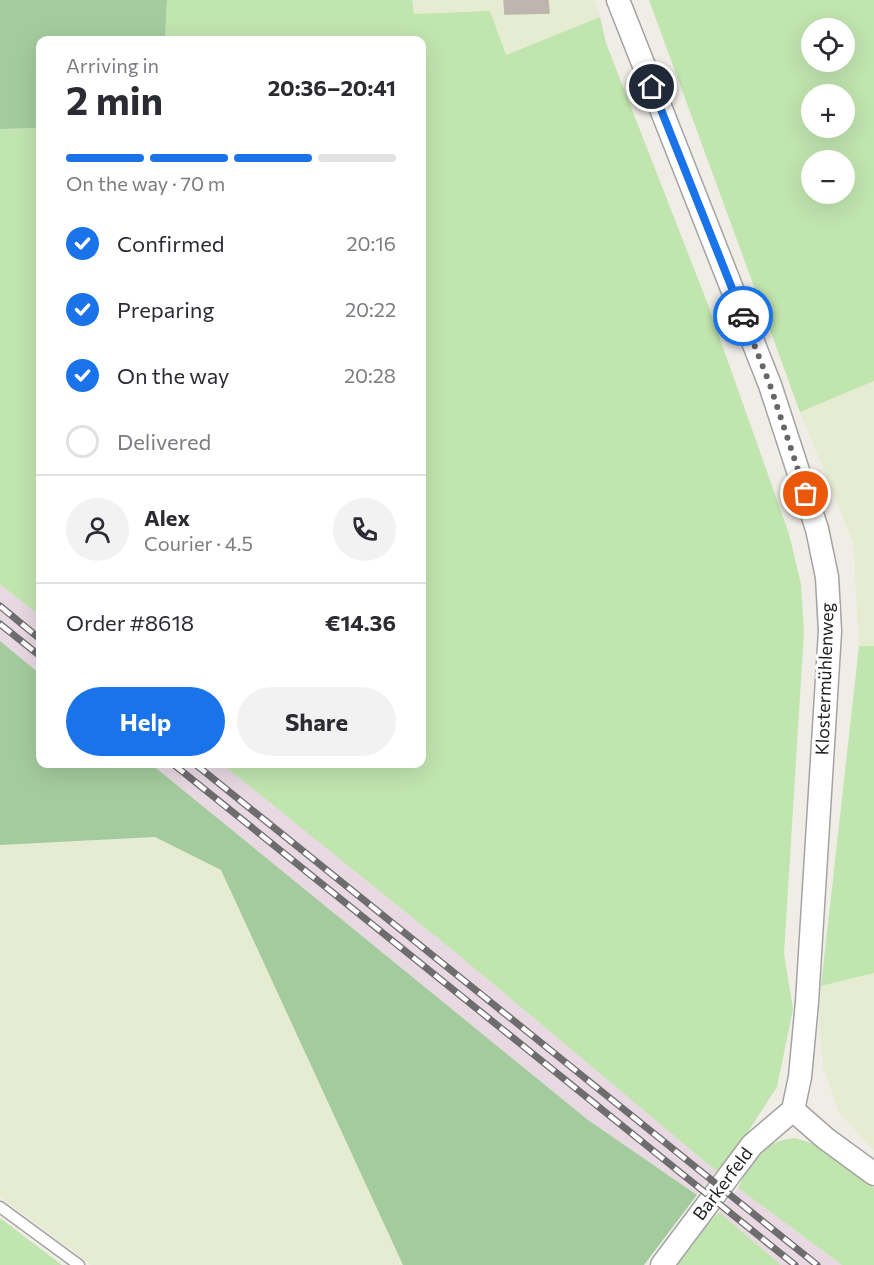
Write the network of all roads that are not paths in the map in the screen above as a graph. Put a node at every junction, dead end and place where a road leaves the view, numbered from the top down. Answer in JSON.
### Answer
{"nodes":[{"id":1,"x":618,"y":0,"type":"edge"},
{"id":2,"x":793,"y":1110,"type":"junction"},
{"id":3,"x":874,"y":1174,"type":"edge"},
{"id":4,"x":0,"y":1208,"type":"edge"},
{"id":5,"x":79,"y":1265,"type":"edge"},
{"id":6,"x":662,"y":1265,"type":"edge"}],
"edges":[{"from":1,"to":2,"type":"street","name":"Klostermühlenweg"},
{"from":2,"to":3,"type":"street"},
{"from":2,"to":6,"type":"street","name":"Barkerfeld"},
{"from":4,"to":5,"type":"lane"}]}
